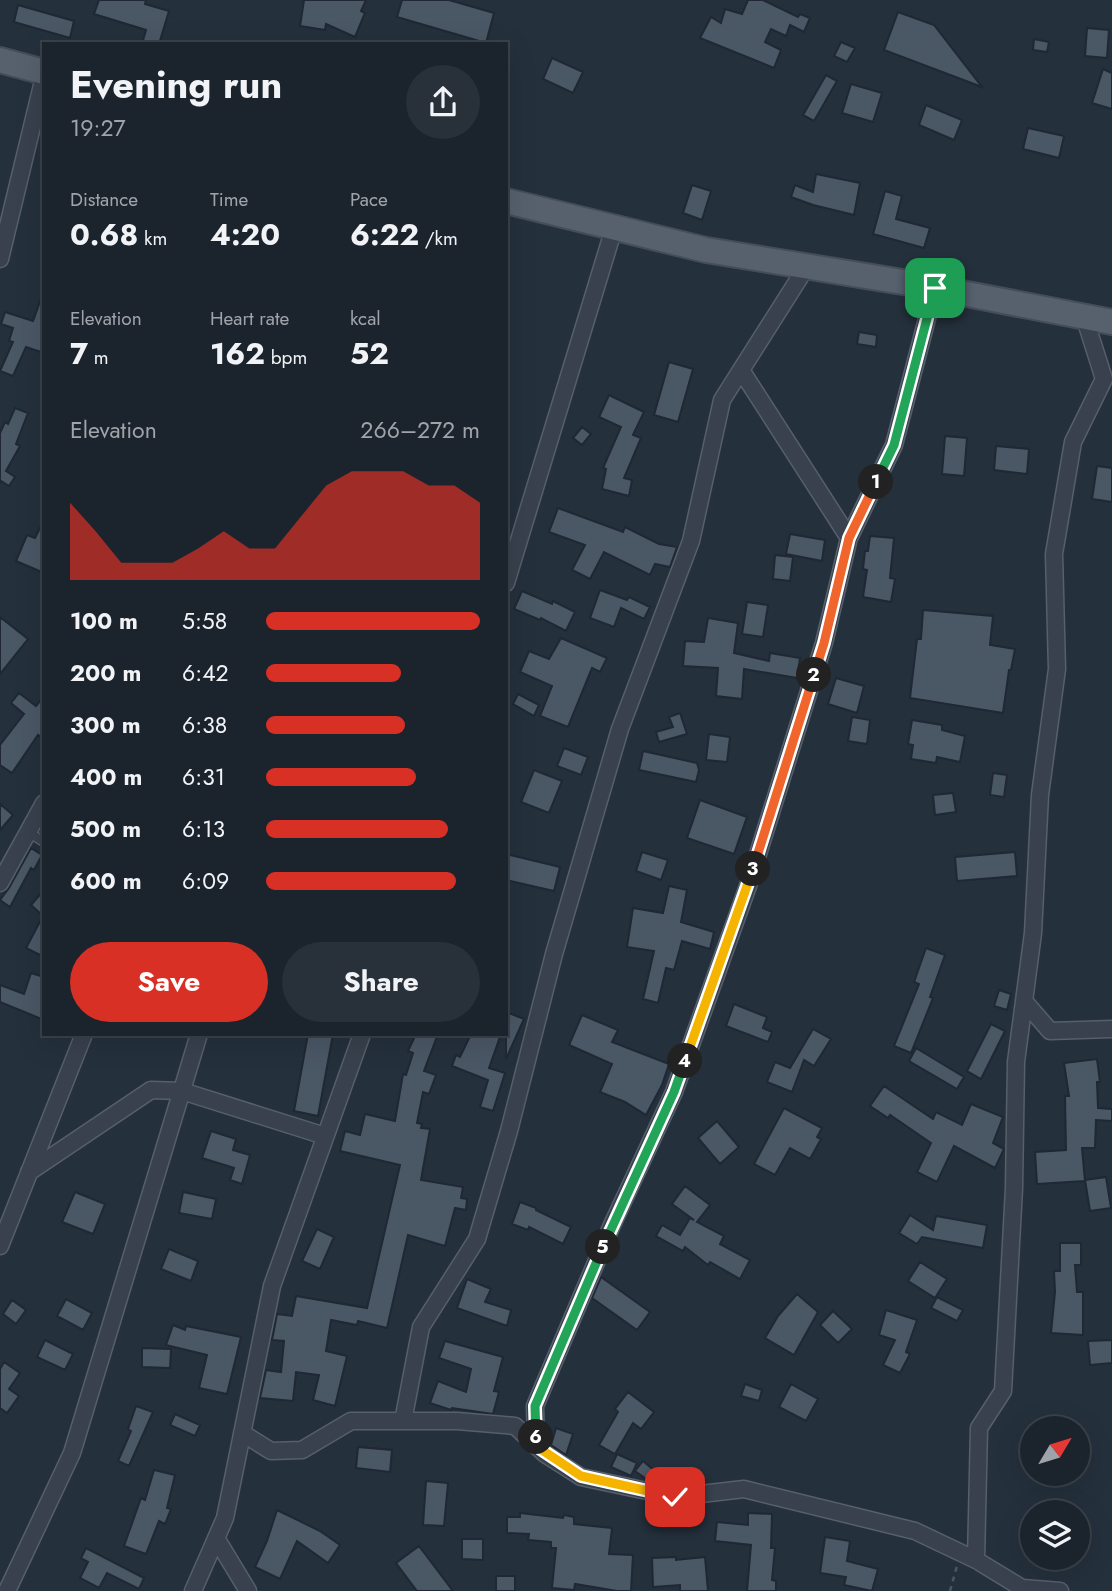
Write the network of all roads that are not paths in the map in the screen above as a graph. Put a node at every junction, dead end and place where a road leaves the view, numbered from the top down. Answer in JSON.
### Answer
{"nodes":[{"id":1,"x":0,"y":60,"type":"edge"},
{"id":2,"x":42,"y":74,"type":"edge"},
{"id":3,"x":42,"y":83,"type":"edge"},
{"id":4,"x":508,"y":202,"type":"edge"},
{"id":5,"x":614,"y":228,"type":"junction"},
{"id":6,"x":0,"y":258,"type":"edge"},
{"id":7,"x":807,"y":266,"type":"junction"},
{"id":8,"x":935,"y":288,"type":"junction"},
{"id":9,"x":1084,"y":316,"type":"junction"},
{"id":10,"x":1112,"y":322,"type":"edge"},
{"id":11,"x":741,"y":370,"type":"junction"},
{"id":12,"x":849,"y":538,"type":"junction"},
{"id":13,"x":508,"y":576,"type":"edge"},
{"id":14,"x":42,"y":807,"type":"edge"},
{"id":15,"x":28,"y":832,"type":"junction"},
{"id":16,"x":42,"y":841,"type":"edge"},
{"id":17,"x":0,"y":883,"type":"edge"},
{"id":18,"x":1024,"y":1001,"type":"junction"},
{"id":19,"x":1112,"y":1029,"type":"edge"},
{"id":20,"x":83,"y":1036,"type":"edge"},
{"id":21,"x":198,"y":1036,"type":"edge"},
{"id":22,"x":361,"y":1036,"type":"edge"},
{"id":23,"x":182,"y":1091,"type":"junction"},
{"id":24,"x":326,"y":1136,"type":"junction"},
{"id":25,"x":29,"y":1172,"type":"junction"},
{"id":26,"x":0,"y":1246,"type":"edge"},
{"id":27,"x":403,"y":1421,"type":"junction"},
{"id":28,"x":242,"y":1433,"type":"junction"},
{"id":29,"x":536,"y":1446,"type":"junction"},
{"id":30,"x":216,"y":1538,"type":"junction"},
{"id":31,"x":969,"y":1556,"type":"junction"},
{"id":32,"x":1025,"y":1590,"type":"edge"},
{"id":33,"x":7,"y":1591,"type":"edge"},
{"id":34,"x":192,"y":1591,"type":"edge"},
{"id":35,"x":248,"y":1591,"type":"edge"},
{"id":36,"x":1059,"y":1591,"type":"edge"}],
"edges":[{"from":1,"to":2,"type":"main road"},
{"from":3,"to":6,"type":"street"},
{"from":4,"to":5,"type":"main road"},
{"from":5,"to":7,"type":"main road"},
{"from":5,"to":13,"type":"street"},
{"from":7,"to":8,"type":"main road"},
{"from":7,"to":11,"type":"street"},
{"from":8,"to":9,"type":"main road"},
{"from":8,"to":12,"type":"street"},
{"from":9,"to":10,"type":"main road"},
{"from":9,"to":18,"type":"street"},
{"from":11,"to":12,"type":"street"},
{"from":11,"to":27,"type":"street"},
{"from":12,"to":29,"type":"street"},
{"from":14,"to":15,"type":"street"},
{"from":15,"to":16,"type":"lane"},
{"from":15,"to":17,"type":"street"},
{"from":18,"to":19,"type":"street"},
{"from":18,"to":31,"type":"street"},
{"from":20,"to":25,"type":"street"},
{"from":21,"to":23,"type":"street"},
{"from":22,"to":24,"type":"street"},
{"from":23,"to":24,"type":"street"},
{"from":23,"to":25,"type":"street"},
{"from":23,"to":33,"type":"street"},
{"from":24,"to":28,"type":"street"},
{"from":25,"to":26,"type":"street"},
{"from":27,"to":28,"type":"street"},
{"from":27,"to":29,"type":"street"},
{"from":28,"to":30,"type":"street"},
{"from":29,"to":31,"type":"street"},
{"from":30,"to":34,"type":"street"},
{"from":30,"to":35,"type":"street"},
{"from":31,"to":32,"type":"street"},
{"from":32,"to":36,"type":"street"}]}
